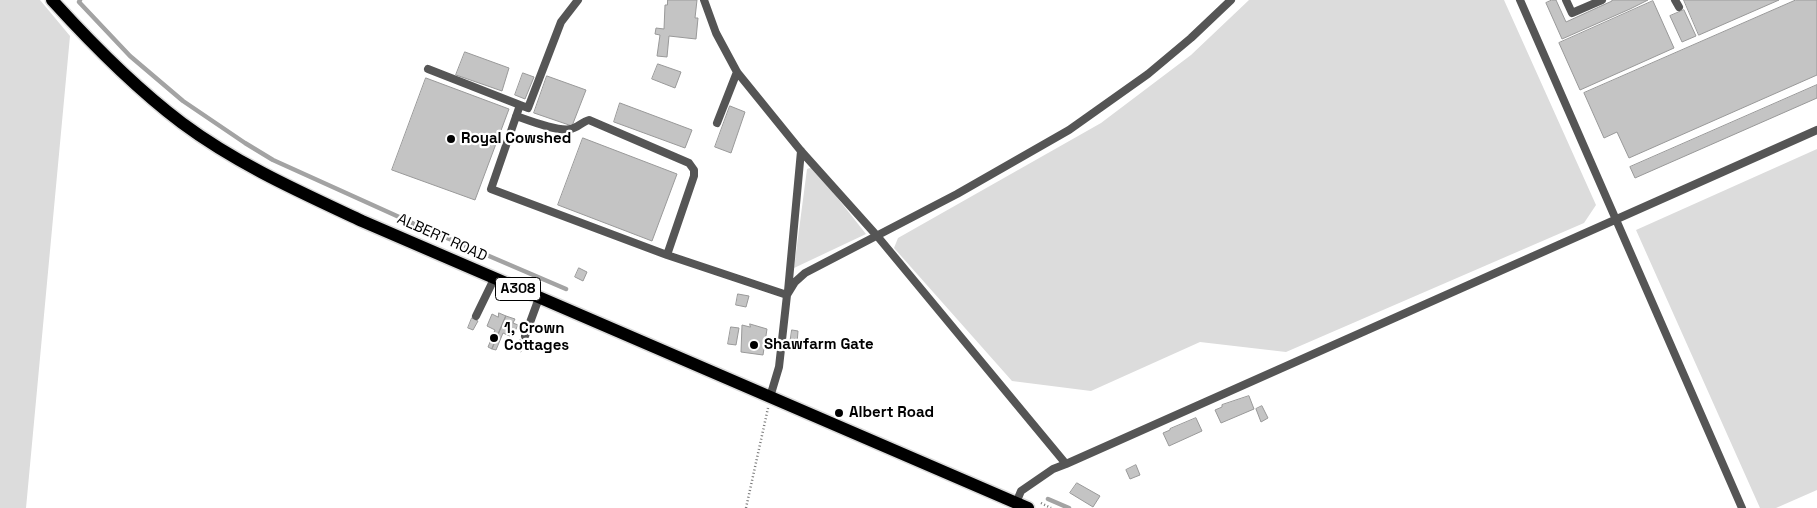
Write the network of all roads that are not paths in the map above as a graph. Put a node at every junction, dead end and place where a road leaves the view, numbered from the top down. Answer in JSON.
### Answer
{"nodes":[{"id":1,"x":52,"y":0,"type":"edge"},
{"id":2,"x":578,"y":0,"type":"edge"},
{"id":3,"x":704,"y":0,"type":"edge"},
{"id":4,"x":1231,"y":0,"type":"edge"},
{"id":5,"x":1520,"y":0,"type":"edge"},
{"id":6,"x":1566,"y":0,"type":"edge"},
{"id":7,"x":1602,"y":0,"type":"edge"},
{"id":8,"x":428,"y":69,"type":"dead end"},
{"id":9,"x":738,"y":72,"type":"junction"},
{"id":10,"x":520,"y":105,"type":"junction"},
{"id":11,"x":516,"y":116,"type":"junction"},
{"id":12,"x":717,"y":123,"type":"dead end"},
{"id":13,"x":1817,"y":130,"type":"edge"},
{"id":14,"x":801,"y":151,"type":"junction"},
{"id":15,"x":1617,"y":220,"type":"junction"},
{"id":16,"x":878,"y":237,"type":"junction"},
{"id":17,"x":667,"y":255,"type":"junction"},
{"id":18,"x":494,"y":278,"type":"junction"},
{"id":19,"x":787,"y":295,"type":"junction"},
{"id":20,"x":539,"y":298,"type":"junction"},
{"id":21,"x":476,"y":316,"type":"dead end"},
{"id":22,"x":525,"y":336,"type":"dead end"},
{"id":23,"x":770,"y":397,"type":"junction"},
{"id":24,"x":1066,"y":464,"type":"junction"},
{"id":25,"x":1018,"y":499,"type":"junction"},
{"id":26,"x":1028,"y":508,"type":"edge"},
{"id":27,"x":1742,"y":508,"type":"edge"}],
"edges":[{"from":1,"to":18,"type":"main road","name":"ALBERT ROAD","number":"A308"},
{"from":2,"to":10,"type":"lane"},
{"from":3,"to":9,"type":"lane"},
{"from":4,"to":16,"type":"lane"},
{"from":5,"to":15,"type":"lane"},
{"from":6,"to":7,"type":"lane"},
{"from":8,"to":10,"type":"lane"},
{"from":9,"to":12,"type":"lane"},
{"from":9,"to":14,"type":"lane"},
{"from":10,"to":11,"type":"lane"},
{"from":11,"to":17,"type":"lane"},
{"from":11,"to":17,"type":"lane"},
{"from":13,"to":15,"type":"lane"},
{"from":14,"to":16,"type":"lane"},
{"from":14,"to":19,"type":"lane"},
{"from":15,"to":24,"type":"lane"},
{"from":15,"to":27,"type":"lane"},
{"from":16,"to":19,"type":"lane"},
{"from":16,"to":24,"type":"lane"},
{"from":17,"to":19,"type":"lane"},
{"from":18,"to":20,"type":"main road","name":"ALBERT ROAD","number":"A308"},
{"from":18,"to":21,"type":"lane"},
{"from":19,"to":23,"type":"lane"},
{"from":20,"to":22,"type":"lane"},
{"from":20,"to":23,"type":"main road","name":"ALBERT ROAD","number":"A308"},
{"from":23,"to":25,"type":"main road","name":"ALBERT ROAD","number":"A308"},
{"from":24,"to":25,"type":"lane"},
{"from":25,"to":26,"type":"main road","name":"ALBERT ROAD","number":"A308"}]}
